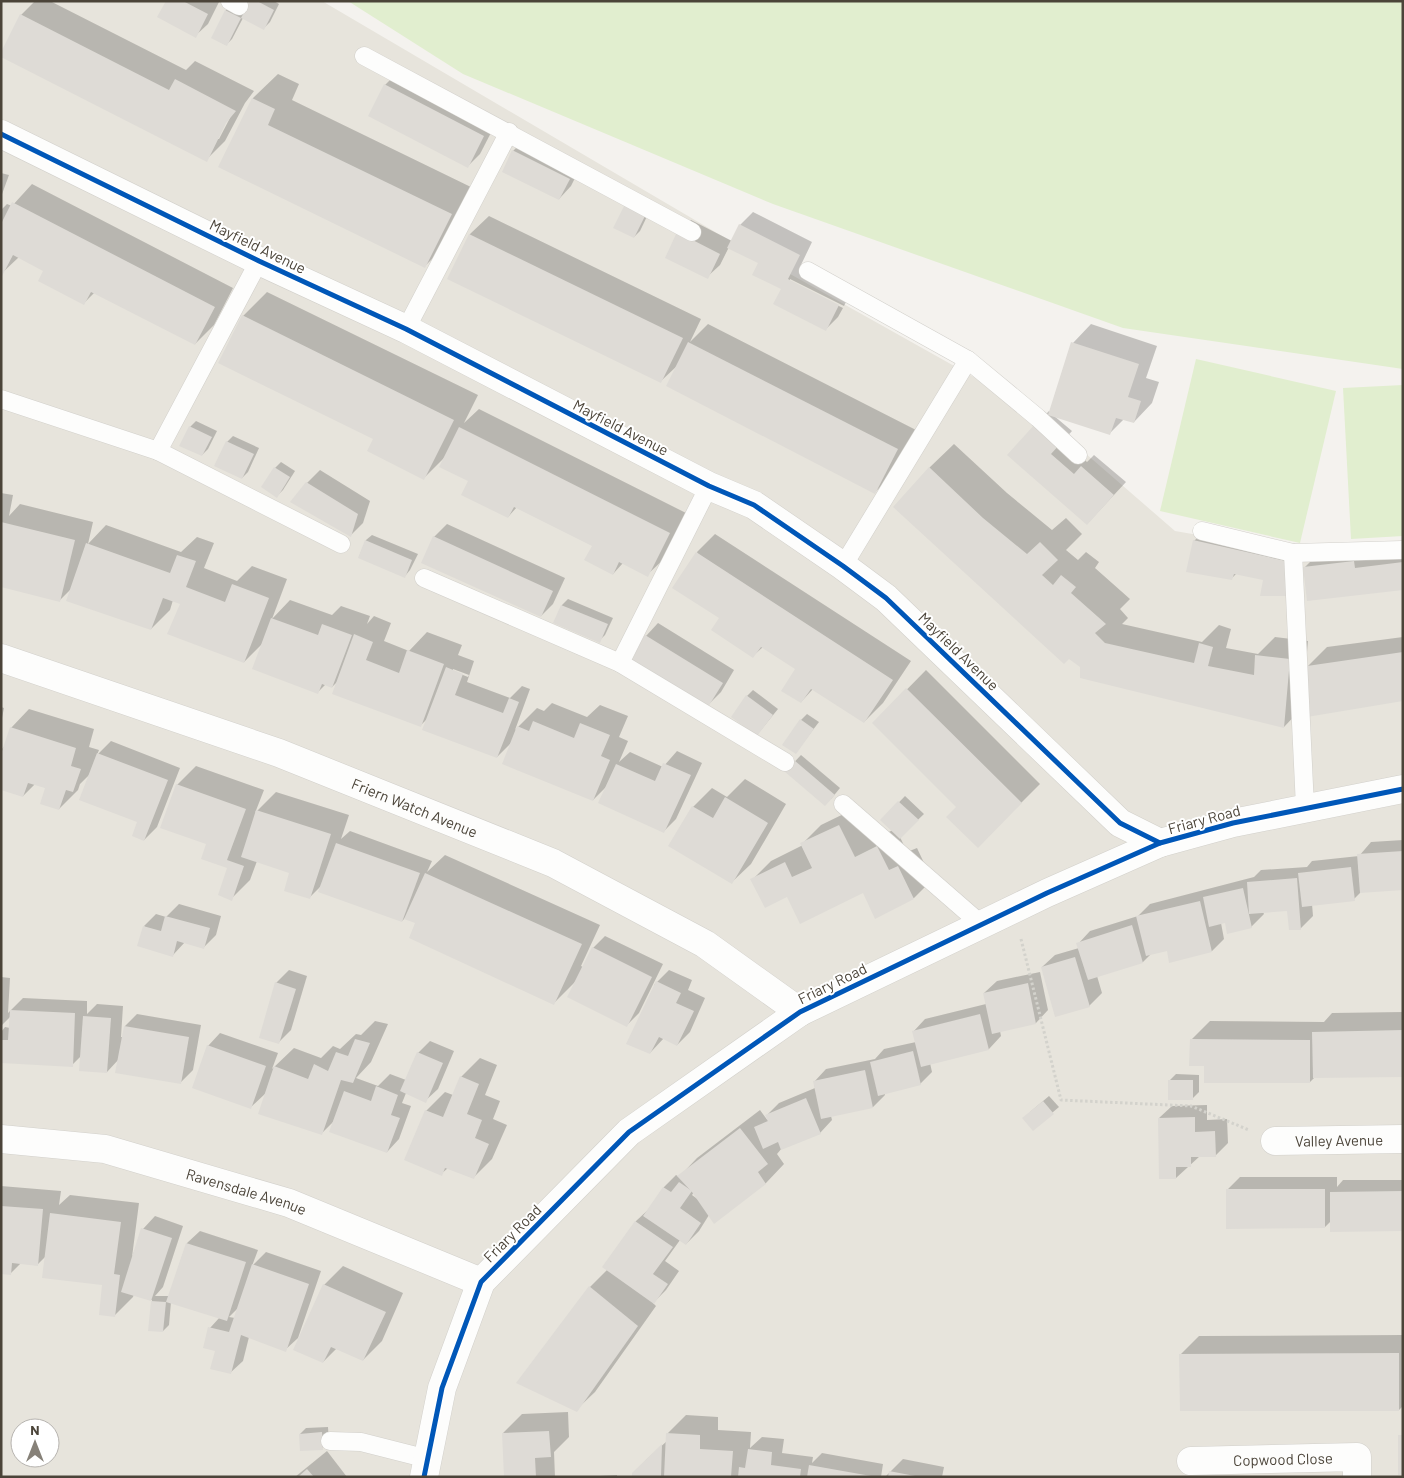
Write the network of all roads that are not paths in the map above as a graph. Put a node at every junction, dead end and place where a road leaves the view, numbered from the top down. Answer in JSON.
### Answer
{"nodes":[{"id":1,"x":364,"y":56,"type":"dead end"},
{"id":2,"x":509,"y":132,"type":"junction"},
{"id":3,"x":1,"y":134,"type":"edge"},
{"id":4,"x":692,"y":232,"type":"dead end"},
{"id":5,"x":259,"y":261,"type":"junction"},
{"id":6,"x":808,"y":271,"type":"dead end"},
{"id":7,"x":406,"y":329,"type":"junction"},
{"id":8,"x":968,"y":360,"type":"junction"},
{"id":9,"x":1,"y":399,"type":"edge"},
{"id":10,"x":158,"y":451,"type":"junction"},
{"id":11,"x":1078,"y":455,"type":"dead end"},
{"id":12,"x":709,"y":486,"type":"junction"},
{"id":13,"x":1202,"y":530,"type":"dead end"},
{"id":14,"x":341,"y":544,"type":"dead end"},
{"id":15,"x":1402,"y":550,"type":"edge"},
{"id":16,"x":1293,"y":553,"type":"junction"},
{"id":17,"x":843,"y":566,"type":"junction"},
{"id":18,"x":424,"y":578,"type":"dead end"},
{"id":19,"x":1,"y":658,"type":"edge"},
{"id":20,"x":620,"y":663,"type":"junction"},
{"id":21,"x":785,"y":762,"type":"dead end"},
{"id":22,"x":1403,"y":789,"type":"edge"},
{"id":23,"x":843,"y":804,"type":"dead end"},
{"id":24,"x":1305,"y":807,"type":"junction"},
{"id":25,"x":1160,"y":843,"type":"junction"},
{"id":26,"x":982,"y":925,"type":"junction"},
{"id":27,"x":800,"y":1012,"type":"junction"},
{"id":28,"x":1,"y":1139,"type":"edge"},
{"id":29,"x":1403,"y":1139,"type":"edge"},
{"id":30,"x":1276,"y":1141,"type":"road end"},
{"id":31,"x":481,"y":1282,"type":"junction"},
{"id":32,"x":330,"y":1441,"type":"dead end"},
{"id":33,"x":1191,"y":1461,"type":"dead end"},
{"id":34,"x":426,"y":1468,"type":"edge"},
{"id":35,"x":1357,"y":1477,"type":"edge"}],
"edges":[{"from":1,"to":2,"type":"lane"},
{"from":2,"to":4,"type":"lane"},
{"from":2,"to":7,"type":"lane"},
{"from":3,"to":5,"type":"street","name":"Mayfield Avenue"},
{"from":5,"to":7,"type":"street","name":"Mayfield Avenue"},
{"from":5,"to":10,"type":"lane"},
{"from":6,"to":8,"type":"lane"},
{"from":7,"to":12,"type":"street","name":"Mayfield Avenue"},
{"from":8,"to":11,"type":"lane"},
{"from":8,"to":17,"type":"lane"},
{"from":9,"to":10,"type":"lane"},
{"from":10,"to":14,"type":"lane"},
{"from":12,"to":17,"type":"street","name":"Mayfield Avenue"},
{"from":12,"to":20,"type":"lane"},
{"from":13,"to":16,"type":"lane"},
{"from":15,"to":16,"type":"lane"},
{"from":16,"to":24,"type":"lane"},
{"from":17,"to":25,"type":"street","name":"Mayfield Avenue"},
{"from":18,"to":20,"type":"lane"},
{"from":19,"to":27,"type":"street","name":"Friern Watch Avenue"},
{"from":20,"to":21,"type":"lane"},
{"from":22,"to":24,"type":"street","name":"Friary Road"},
{"from":23,"to":26,"type":"lane"},
{"from":24,"to":25,"type":"street","name":"Friary Road"},
{"from":25,"to":26,"type":"street","name":"Friary Road"},
{"from":26,"to":27,"type":"street","name":"Friary Road"},
{"from":27,"to":31,"type":"street","name":"Friary Road"},
{"from":28,"to":31,"type":"street","name":"Ravensdale Avenue"},
{"from":29,"to":30,"type":"street","name":"Valley Avenue"},
{"from":31,"to":34,"type":"street","name":"Friary Road"},
{"from":32,"to":34,"type":"lane"},
{"from":33,"to":35,"type":"street","name":"Copwood Close"}]}
